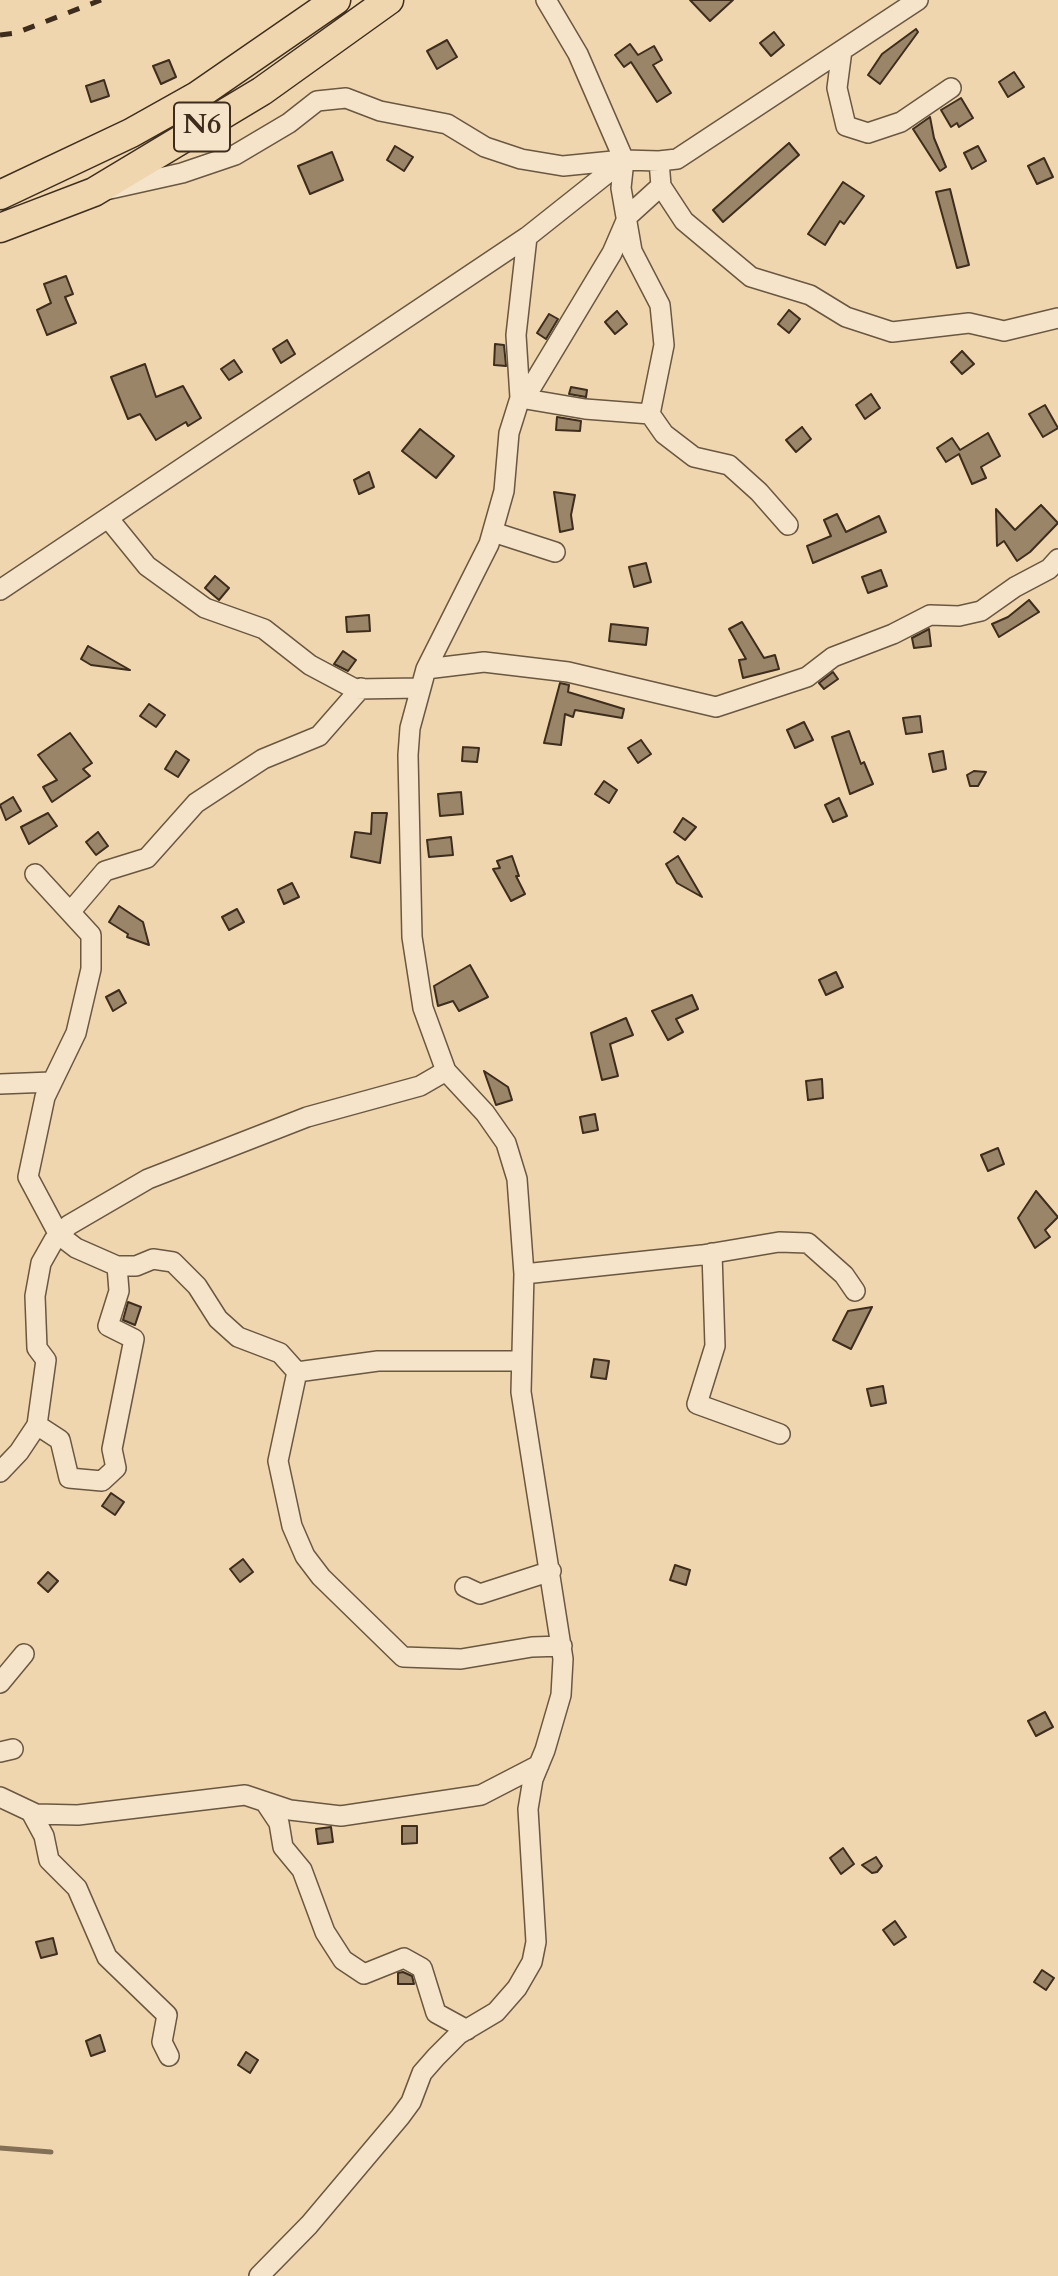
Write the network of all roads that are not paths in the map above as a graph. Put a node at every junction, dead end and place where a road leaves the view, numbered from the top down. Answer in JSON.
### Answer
{"nodes":[{"id":1,"x":336,"y":0,"type":"edge"},
{"id":2,"x":389,"y":0,"type":"edge"},
{"id":3,"x":546,"y":0,"type":"edge"},
{"id":4,"x":918,"y":0,"type":"edge"},
{"id":5,"x":842,"y":50,"type":"junction"},
{"id":6,"x":951,"y":88,"type":"dead end"},
{"id":7,"x":624,"y":160,"type":"junction"},
{"id":8,"x":659,"y":161,"type":"junction"},
{"id":9,"x":661,"y":186,"type":"junction"},
{"id":10,"x":94,"y":192,"type":"junction"},
{"id":11,"x":0,"y":195,"type":"edge"},
{"id":12,"x":628,"y":216,"type":"junction"},
{"id":13,"x":0,"y":228,"type":"edge"},
{"id":14,"x":527,"y":237,"type":"junction"},
{"id":15,"x":1058,"y":318,"type":"edge"},
{"id":16,"x":520,"y":398,"type":"junction"},
{"id":17,"x":650,"y":414,"type":"junction"},
{"id":18,"x":108,"y":518,"type":"junction"},
{"id":19,"x":788,"y":524,"type":"dead end"},
{"id":20,"x":493,"y":533,"type":"junction"},
{"id":21,"x":555,"y":552,"type":"dead end"},
{"id":22,"x":1058,"y":559,"type":"edge"},
{"id":23,"x":0,"y":590,"type":"edge"},
{"id":24,"x":426,"y":669,"type":"junction"},
{"id":25,"x":361,"y":688,"type":"junction"},
{"id":26,"x":421,"y":688,"type":"junction"},
{"id":27,"x":35,"y":874,"type":"dead end"},
{"id":28,"x":71,"y":911,"type":"junction"},
{"id":29,"x":446,"y":1071,"type":"junction"},
{"id":30,"x":51,"y":1082,"type":"junction"},
{"id":31,"x":0,"y":1084,"type":"edge"},
{"id":32,"x":60,"y":1234,"type":"junction"},
{"id":33,"x":712,"y":1253,"type":"junction"},
{"id":34,"x":117,"y":1266,"type":"junction"},
{"id":35,"x":524,"y":1274,"type":"junction"},
{"id":36,"x":855,"y":1290,"type":"dead end"},
{"id":37,"x":521,"y":1361,"type":"junction"},
{"id":38,"x":297,"y":1372,"type":"junction"},
{"id":39,"x":37,"y":1424,"type":"junction"},
{"id":40,"x":780,"y":1434,"type":"dead end"},
{"id":41,"x":0,"y":1472,"type":"edge"},
{"id":42,"x":551,"y":1571,"type":"junction"},
{"id":43,"x":465,"y":1587,"type":"dead end"},
{"id":44,"x":562,"y":1646,"type":"junction"},
{"id":45,"x":24,"y":1654,"type":"dead end"},
{"id":46,"x":0,"y":1683,"type":"edge"},
{"id":47,"x":539,"y":1765,"type":"junction"},
{"id":48,"x":0,"y":1797,"type":"edge"},
{"id":49,"x":265,"y":1802,"type":"junction"},
{"id":50,"x":31,"y":1812,"type":"junction"},
{"id":51,"x":467,"y":2030,"type":"junction"},
{"id":52,"x":169,"y":2056,"type":"dead end"},
{"id":53,"x":259,"y":2276,"type":"edge"}],
"edges":[{"from":1,"to":11,"type":"highway","number":"N6"},
{"from":2,"to":10,"type":"highway","number":"N6"},
{"from":3,"to":7,"type":"street"},
{"from":4,"to":5,"type":"street"},
{"from":5,"to":6,"type":"street"},
{"from":5,"to":8,"type":"street"},
{"from":7,"to":8,"type":"street"},
{"from":7,"to":10,"type":"street"},
{"from":7,"to":12,"type":"street"},
{"from":7,"to":14,"type":"street"},
{"from":8,"to":9,"type":"street"},
{"from":9,"to":12,"type":"street"},
{"from":9,"to":15,"type":"street"},
{"from":10,"to":13,"type":"highway","number":"N6"},
{"from":12,"to":16,"type":"street"},
{"from":12,"to":17,"type":"street"},
{"from":14,"to":16,"type":"street"},
{"from":14,"to":18,"type":"street"},
{"from":16,"to":17,"type":"street"},
{"from":16,"to":20,"type":"street"},
{"from":17,"to":19,"type":"street"},
{"from":18,"to":23,"type":"street"},
{"from":18,"to":25,"type":"street"},
{"from":20,"to":21,"type":"street"},
{"from":20,"to":24,"type":"street"},
{"from":22,"to":24,"type":"street"},
{"from":24,"to":26,"type":"street"},
{"from":25,"to":26,"type":"street"},
{"from":25,"to":28,"type":"street"},
{"from":26,"to":29,"type":"street"},
{"from":27,"to":28,"type":"street"},
{"from":28,"to":30,"type":"street"},
{"from":29,"to":32,"type":"street"},
{"from":29,"to":35,"type":"street"},
{"from":30,"to":31,"type":"street"},
{"from":30,"to":32,"type":"street"},
{"from":32,"to":34,"type":"street"},
{"from":32,"to":39,"type":"street"},
{"from":33,"to":35,"type":"street"},
{"from":33,"to":36,"type":"street"},
{"from":33,"to":40,"type":"street"},
{"from":34,"to":38,"type":"street"},
{"from":34,"to":39,"type":"street"},
{"from":35,"to":37,"type":"street"},
{"from":37,"to":38,"type":"street"},
{"from":37,"to":42,"type":"street"},
{"from":38,"to":44,"type":"street"},
{"from":39,"to":41,"type":"street"},
{"from":42,"to":43,"type":"street"},
{"from":42,"to":44,"type":"street"},
{"from":44,"to":47,"type":"street"},
{"from":45,"to":46,"type":"street"},
{"from":47,"to":49,"type":"street"},
{"from":47,"to":51,"type":"street"},
{"from":48,"to":50,"type":"street"},
{"from":49,"to":50,"type":"street"},
{"from":49,"to":51,"type":"street"},
{"from":50,"to":52,"type":"street"},
{"from":51,"to":53,"type":"street"}]}
